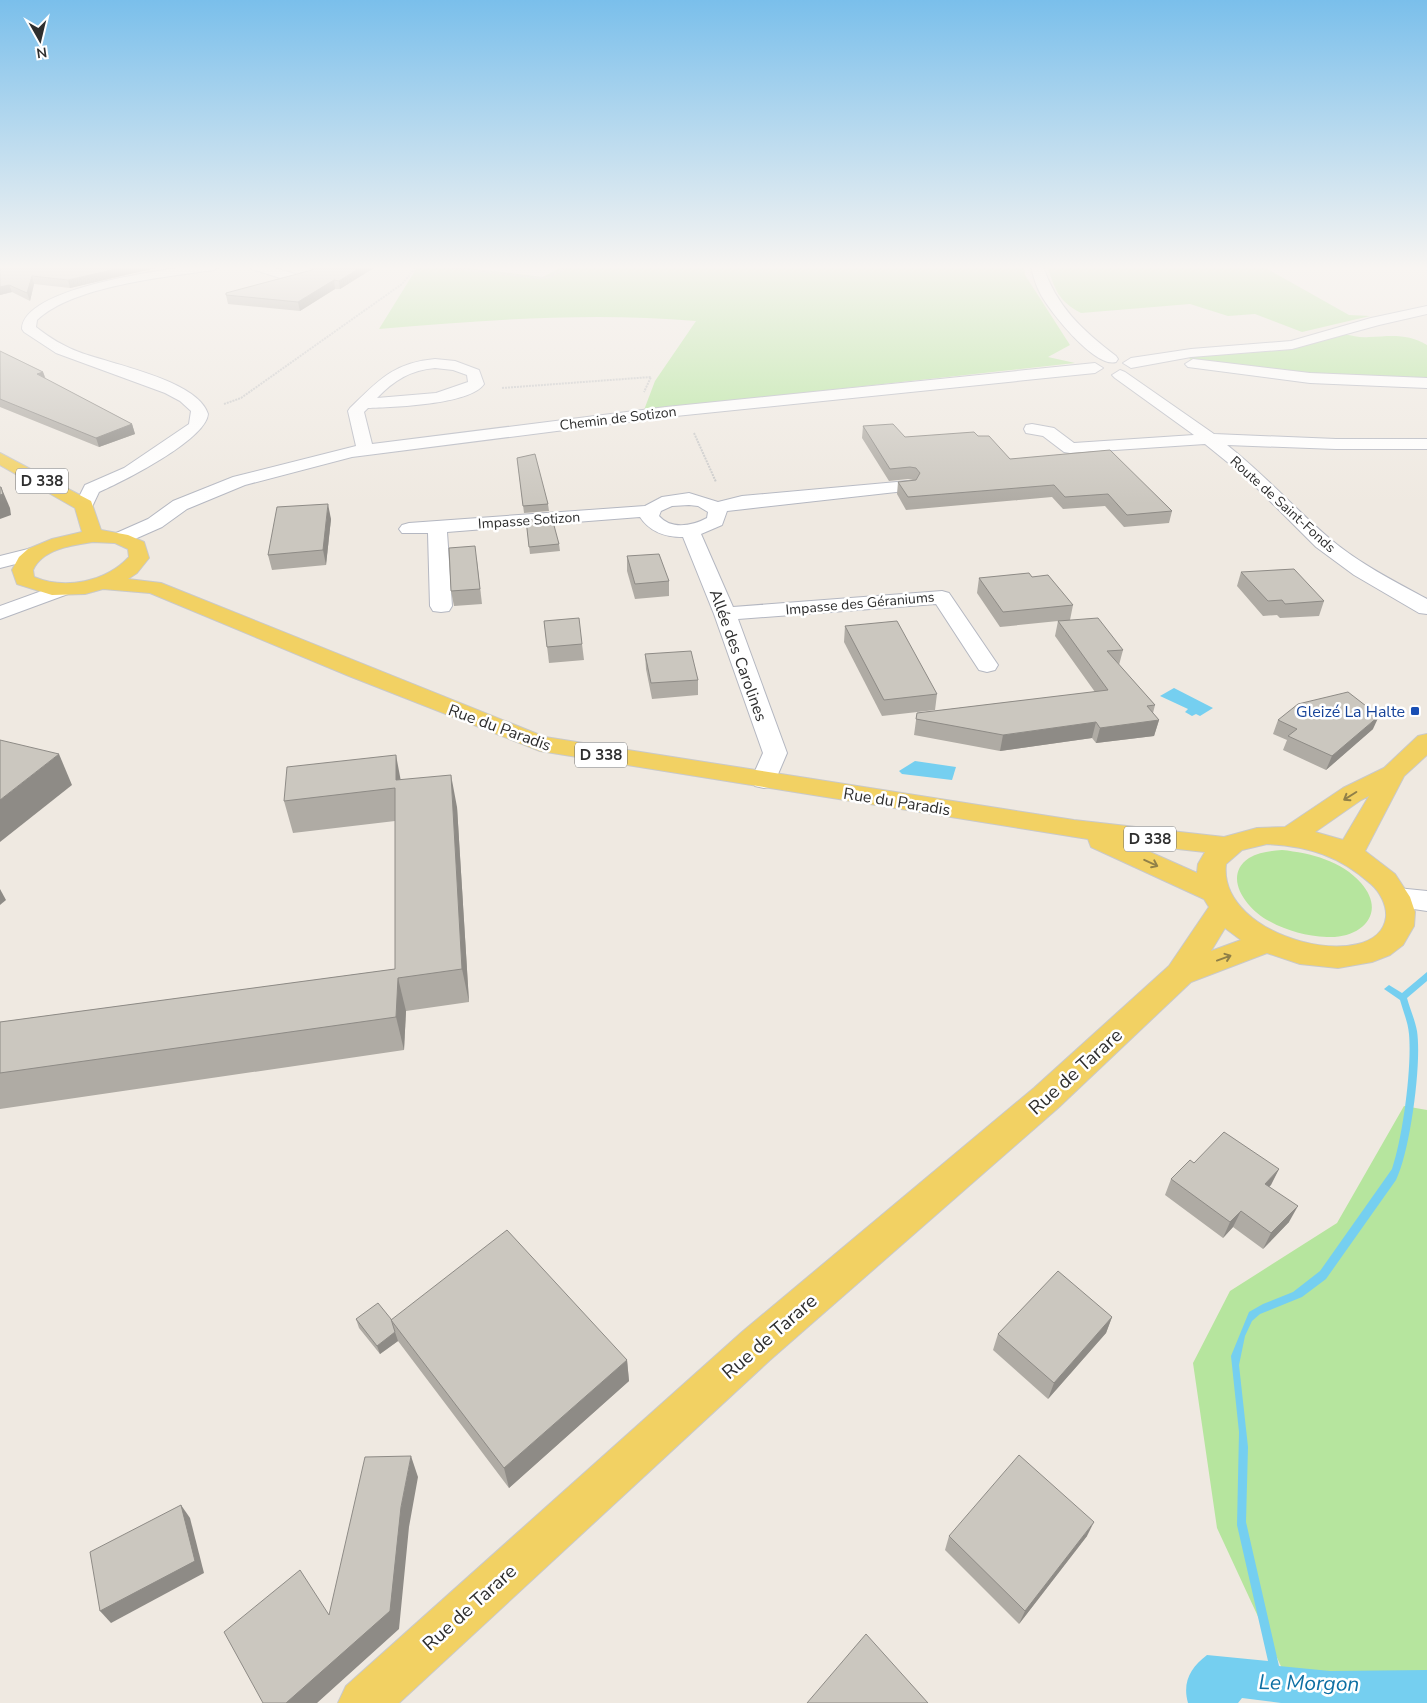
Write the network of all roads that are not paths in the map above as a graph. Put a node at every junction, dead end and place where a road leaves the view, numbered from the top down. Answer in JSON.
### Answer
{"nodes":[{"id":1,"x":53,"y":345,"type":"edge"},
{"id":2,"x":1093,"y":345,"type":"edge"},
{"id":3,"x":1286,"y":345,"type":"edge"},
{"id":4,"x":1159,"y":359,"type":"junction"},
{"id":5,"x":1121,"y":366,"type":"junction"},
{"id":6,"x":1427,"y":384,"type":"edge"},
{"id":7,"x":363,"y":404,"type":"junction"},
{"id":8,"x":1032,"y":429,"type":"dead end"},
{"id":9,"x":1209,"y":439,"type":"junction"},
{"id":10,"x":1427,"y":444,"type":"edge"},
{"id":11,"x":366,"y":450,"type":"junction"},
{"id":12,"x":0,"y":458,"type":"edge"},
{"id":13,"x":908,"y":486,"type":"edge"},
{"id":14,"x":84,"y":505,"type":"junction"},
{"id":15,"x":711,"y":505,"type":"junction"},
{"id":16,"x":650,"y":511,"type":"junction"},
{"id":17,"x":155,"y":523,"type":"junction"},
{"id":18,"x":437,"y":527,"type":"junction"},
{"id":19,"x":409,"y":529,"type":"dead end"},
{"id":20,"x":690,"y":530,"type":"junction"},
{"id":21,"x":93,"y":536,"type":"junction"},
{"id":22,"x":121,"y":538,"type":"junction"},
{"id":23,"x":61,"y":542,"type":"junction"},
{"id":24,"x":36,"y":553,"type":"junction"},
{"id":25,"x":137,"y":558,"type":"junction"},
{"id":26,"x":0,"y":562,"type":"edge"},
{"id":27,"x":0,"y":569,"type":"edge"},
{"id":28,"x":22,"y":577,"type":"junction"},
{"id":29,"x":101,"y":583,"type":"junction"},
{"id":30,"x":154,"y":587,"type":"junction"},
{"id":31,"x":62,"y":590,"type":"junction"},
{"id":32,"x":441,"y":606,"type":"dead end"},
{"id":33,"x":1427,"y":608,"type":"edge"},
{"id":34,"x":3,"y":611,"type":"edge"},
{"id":35,"x":725,"y":614,"type":"junction"},
{"id":36,"x":987,"y":665,"type":"dead end"},
{"id":37,"x":1427,"y":741,"type":"edge"},
{"id":38,"x":1393,"y":773,"type":"junction"},
{"id":39,"x":764,"y":780,"type":"junction"},
{"id":40,"x":1074,"y":829,"type":"junction"},
{"id":41,"x":1292,"y":835,"type":"junction"},
{"id":42,"x":1227,"y":846,"type":"junction"},
{"id":43,"x":1349,"y":854,"type":"junction"},
{"id":44,"x":1397,"y":898,"type":"junction"},
{"id":45,"x":1218,"y":900,"type":"junction"},
{"id":46,"x":1427,"y":901,"type":"edge"},
{"id":47,"x":1268,"y":941,"type":"junction"},
{"id":48,"x":1180,"y":974,"type":"junction"},
{"id":49,"x":363,"y":1703,"type":"edge"}],
"edges":[{"from":1,"to":14,"type":"street"},
{"from":2,"to":5,"type":"street","name":"Route de Saint-Fonds"},
{"from":3,"to":4,"type":"street"},
{"from":4,"to":5,"type":"street"},
{"from":4,"to":6,"type":"street"},
{"from":5,"to":9,"type":"street","name":"Route de Saint-Fonds"},
{"from":5,"to":11,"type":"street","name":"Chemin de Sotizon"},
{"from":7,"to":7,"type":"street"},
{"from":7,"to":11,"type":"street"},
{"from":8,"to":9,"type":"street"},
{"from":9,"to":10,"type":"street"},
{"from":9,"to":33,"type":"street","name":"Route de Saint-Fonds"},
{"from":11,"to":17,"type":"street","name":"Chemin de Sotizon"},
{"from":12,"to":14,"type":"main road","number":"D 338"},
{"from":13,"to":15,"type":"street"},
{"from":14,"to":21,"type":"main road","number":"D 338"},
{"from":14,"to":23,"type":"main road","number":"D 338"},
{"from":15,"to":16,"type":"street"},
{"from":15,"to":20,"type":"street"},
{"from":16,"to":18,"type":"street","name":"Impasse Sotizon"},
{"from":16,"to":20,"type":"street"},
{"from":17,"to":22,"type":"street","name":"Chemin de Sotizon"},
{"from":17,"to":25,"type":"street","name":"Chemin de Sotizon"},
{"from":18,"to":19,"type":"street","name":"Impasse Sotizon"},
{"from":18,"to":32,"type":"street"},
{"from":20,"to":35,"type":"street","name":"Allée des Carolines"},
{"from":21,"to":22,"type":"main road"},
{"from":21,"to":23,"type":"main road"},
{"from":22,"to":25,"type":"main road","name":"Rue du Paradis"},
{"from":23,"to":24,"type":"main road"},
{"from":24,"to":26,"type":"street"},
{"from":24,"to":28,"type":"main road"},
{"from":25,"to":29,"type":"main road"},
{"from":25,"to":30,"type":"main road","name":"Rue du Paradis","number":"D 338"},
{"from":27,"to":28,"type":"street"},
{"from":28,"to":31,"type":"main road"},
{"from":28,"to":34,"type":"street"},
{"from":29,"to":30,"type":"main road","name":"Rue du Paradis","number":"D 338"},
{"from":29,"to":31,"type":"main road"},
{"from":30,"to":39,"type":"main road","name":"Rue du Paradis","number":"D 338"},
{"from":31,"to":34,"type":"street"},
{"from":35,"to":36,"type":"street","name":"Impasse des Géraniums"},
{"from":35,"to":39,"type":"street","name":"Allée des Carolines"},
{"from":37,"to":38,"type":"main road"},
{"from":38,"to":41,"type":"main road","one_way":true},
{"from":38,"to":43,"type":"main road"},
{"from":39,"to":40,"type":"main road","name":"Rue du Paradis","number":"D 338"},
{"from":40,"to":42,"type":"main road","name":"Rue du Paradis","number":"D 338"},
{"from":40,"to":45,"type":"main road","name":"Rue du Paradis","number":"D 338","one_way":true},
{"from":41,"to":42,"type":"main road"},
{"from":41,"to":43,"type":"main road"},
{"from":42,"to":45,"type":"main road"},
{"from":43,"to":44,"type":"main road"},
{"from":44,"to":46,"type":"street"},
{"from":44,"to":47,"type":"main road"},
{"from":45,"to":47,"type":"main road"},
{"from":45,"to":48,"type":"main road","name":"Rue de Tarare"},
{"from":48,"to":47,"type":"main road","name":"Rue de Tarare","one_way":true},
{"from":48,"to":49,"type":"main road","name":"Rue de Tarare"}]}
